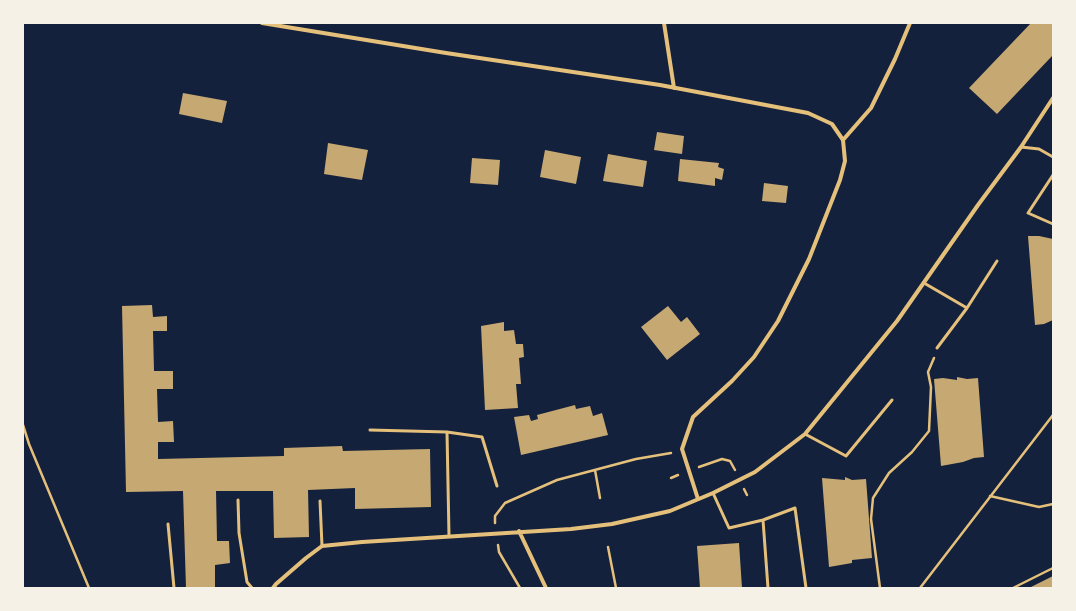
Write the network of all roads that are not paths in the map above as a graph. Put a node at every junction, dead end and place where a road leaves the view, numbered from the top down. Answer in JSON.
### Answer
{"nodes":[{"id":1,"x":262,"y":23,"type":"edge"},
{"id":2,"x":664,"y":23,"type":"edge"},
{"id":3,"x":910,"y":23,"type":"edge"},
{"id":4,"x":674,"y":88,"type":"junction"},
{"id":5,"x":1053,"y":98,"type":"edge"},
{"id":6,"x":843,"y":140,"type":"junction"},
{"id":7,"x":1021,"y":147,"type":"junction"},
{"id":8,"x":1053,"y":157,"type":"edge"},
{"id":9,"x":1053,"y":175,"type":"edge"},
{"id":10,"x":1053,"y":224,"type":"edge"},
{"id":11,"x":997,"y":261,"type":"dead end"},
{"id":12,"x":924,"y":283,"type":"junction"},
{"id":13,"x":967,"y":308,"type":"junction"},
{"id":14,"x":937,"y":348,"type":"road end"},
{"id":15,"x":892,"y":400,"type":"dead end"},
{"id":16,"x":370,"y":430,"type":"dead end"},
{"id":17,"x":447,"y":432,"type":"junction"},
{"id":18,"x":805,"y":434,"type":"junction"},
{"id":19,"x":498,"y":486,"type":"dead end"},
{"id":20,"x":713,"y":493,"type":"junction"},
{"id":21,"x":698,"y":499,"type":"junction"},
{"id":22,"x":238,"y":500,"type":"dead end"},
{"id":23,"x":320,"y":501,"type":"dead end"},
{"id":24,"x":763,"y":520,"type":"junction"},
{"id":25,"x":168,"y":524,"type":"dead end"},
{"id":26,"x":519,"y":532,"type":"junction"},
{"id":27,"x":449,"y":536,"type":"junction"},
{"id":28,"x":322,"y":546,"type":"junction"},
{"id":29,"x":174,"y":588,"type":"edge"},
{"id":30,"x":252,"y":588,"type":"edge"},
{"id":31,"x":273,"y":588,"type":"edge"},
{"id":32,"x":546,"y":588,"type":"edge"},
{"id":33,"x":768,"y":588,"type":"edge"},
{"id":34,"x":806,"y":588,"type":"edge"}],
"edges":[{"from":1,"to":4,"type":"street"},
{"from":2,"to":4,"type":"street"},
{"from":3,"to":6,"type":"street"},
{"from":4,"to":6,"type":"street"},
{"from":5,"to":7,"type":"street"},
{"from":6,"to":21,"type":"street"},
{"from":7,"to":8,"type":"lane"},
{"from":7,"to":12,"type":"street"},
{"from":9,"to":10,"type":"lane"},
{"from":11,"to":13,"type":"lane"},
{"from":12,"to":13,"type":"lane"},
{"from":12,"to":18,"type":"street"},
{"from":13,"to":14,"type":"lane"},
{"from":15,"to":18,"type":"lane"},
{"from":16,"to":17,"type":"lane"},
{"from":17,"to":19,"type":"lane"},
{"from":17,"to":27,"type":"lane"},
{"from":18,"to":20,"type":"street"},
{"from":20,"to":21,"type":"street"},
{"from":20,"to":24,"type":"lane"},
{"from":21,"to":26,"type":"street"},
{"from":22,"to":30,"type":"lane"},
{"from":23,"to":28,"type":"lane"},
{"from":24,"to":33,"type":"lane"},
{"from":24,"to":34,"type":"lane"},
{"from":25,"to":29,"type":"lane"},
{"from":26,"to":27,"type":"street"},
{"from":26,"to":32,"type":"street"},
{"from":27,"to":28,"type":"street"},
{"from":28,"to":31,"type":"street"}]}
